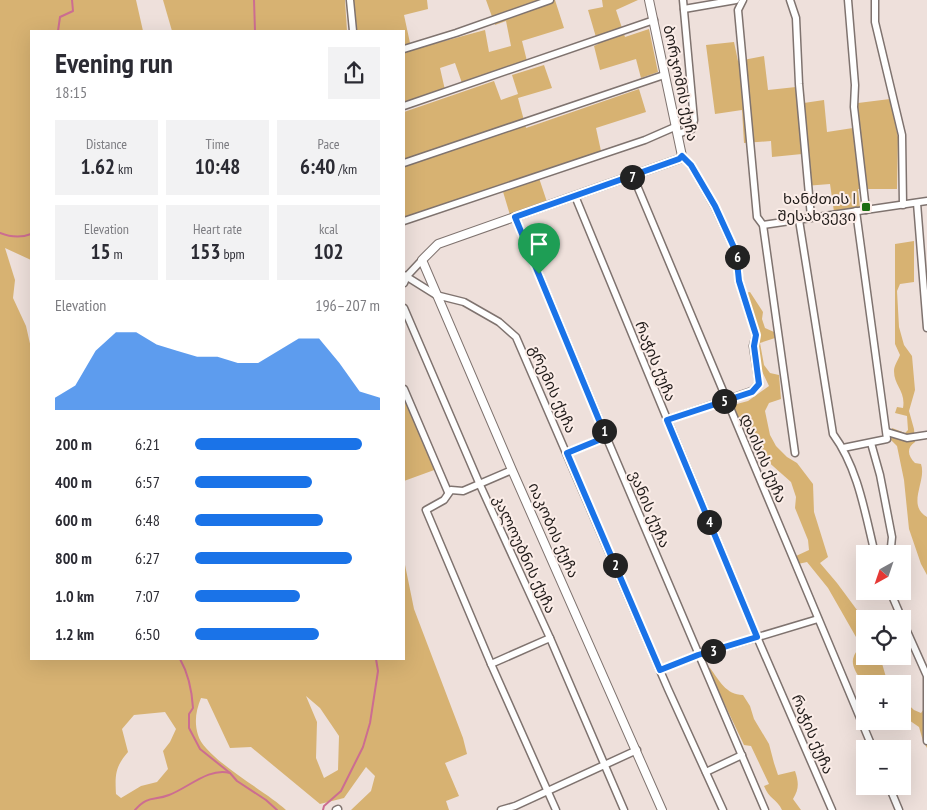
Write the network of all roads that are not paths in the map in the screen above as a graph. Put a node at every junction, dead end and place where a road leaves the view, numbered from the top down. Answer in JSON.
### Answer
{"nodes":[{"id":1,"x":350,"y":0,"type":"edge"},
{"id":2,"x":550,"y":0,"type":"edge"},
{"id":3,"x":648,"y":0,"type":"edge"},
{"id":4,"x":683,"y":0,"type":"edge"},
{"id":5,"x":736,"y":0,"type":"edge"},
{"id":6,"x":743,"y":0,"type":"edge"},
{"id":7,"x":790,"y":0,"type":"edge"},
{"id":8,"x":848,"y":0,"type":"edge"},
{"id":9,"x":875,"y":0,"type":"edge"},
{"id":10,"x":684,"y":9,"type":"junction"},
{"id":11,"x":654,"y":20,"type":"junction"},
{"id":12,"x":353,"y":30,"type":"edge"},
{"id":13,"x":405,"y":49,"type":"edge"},
{"id":14,"x":664,"y":75,"type":"junction"},
{"id":15,"x":405,"y":106,"type":"edge"},
{"id":16,"x":677,"y":130,"type":"junction"},
{"id":17,"x":682,"y":156,"type":"junction"},
{"id":18,"x":405,"y":163,"type":"edge"},
{"id":19,"x":633,"y":176,"type":"junction"},
{"id":20,"x":576,"y":196,"type":"junction"},
{"id":21,"x":927,"y":201,"type":"edge"},
{"id":22,"x":917,"y":203,"type":"junction"},
{"id":23,"x":903,"y":205,"type":"junction"},
{"id":24,"x":866,"y":210,"type":"junction"},
{"id":25,"x":856,"y":211,"type":"junction"},
{"id":26,"x":515,"y":217,"type":"junction"},
{"id":27,"x":811,"y":218,"type":"junction"},
{"id":28,"x":799,"y":220,"type":"junction"},
{"id":29,"x":405,"y":221,"type":"edge"},
{"id":30,"x":764,"y":225,"type":"junction"},
{"id":31,"x":422,"y":260,"type":"junction"},
{"id":32,"x":405,"y":275,"type":"edge"},
{"id":33,"x":436,"y":295,"type":"junction"},
{"id":34,"x":405,"y":310,"type":"edge"},
{"id":35,"x":927,"y":328,"type":"edge"},
{"id":36,"x":405,"y":391,"type":"edge"},
{"id":37,"x":727,"y":400,"type":"junction"},
{"id":38,"x":667,"y":420,"type":"junction"},
{"id":39,"x":887,"y":432,"type":"junction"},
{"id":40,"x":927,"y":435,"type":"edge"},
{"id":41,"x":606,"y":437,"type":"junction"},
{"id":42,"x":871,"y":443,"type":"junction"},
{"id":43,"x":843,"y":448,"type":"junction"},
{"id":44,"x":567,"y":453,"type":"junction"},
{"id":45,"x":795,"y":453,"type":"dead end"},
{"id":46,"x":512,"y":470,"type":"junction"},
{"id":47,"x":480,"y":484,"type":"junction"},
{"id":48,"x":448,"y":492,"type":"junction"},
{"id":49,"x":873,"y":545,"type":"edge"},
{"id":50,"x":891,"y":545,"type":"edge"},
{"id":51,"x":818,"y":619,"type":"junction"},
{"id":52,"x":757,"y":637,"type":"junction"},
{"id":53,"x":550,"y":638,"type":"junction"},
{"id":54,"x":911,"y":640,"type":"edge"},
{"id":55,"x":698,"y":655,"type":"junction"},
{"id":56,"x":491,"y":664,"type":"junction"},
{"id":57,"x":660,"y":670,"type":"junction"},
{"id":58,"x":869,"y":740,"type":"edge"},
{"id":59,"x":927,"y":741,"type":"edge"},
{"id":60,"x":637,"y":750,"type":"junction"},
{"id":61,"x":742,"y":755,"type":"junction"},
{"id":62,"x":604,"y":764,"type":"junction"},
{"id":63,"x":706,"y":772,"type":"junction"},
{"id":64,"x":548,"y":790,"type":"junction"},
{"id":65,"x":892,"y":795,"type":"edge"},
{"id":66,"x":515,"y":808,"type":"edge"},
{"id":67,"x":896,"y":809,"type":"edge"},
{"id":68,"x":502,"y":810,"type":"edge"},
{"id":69,"x":556,"y":810,"type":"edge"},
{"id":70,"x":624,"y":810,"type":"edge"},
{"id":71,"x":662,"y":810,"type":"edge"},
{"id":72,"x":722,"y":810,"type":"edge"},
{"id":73,"x":766,"y":810,"type":"edge"},
{"id":74,"x":832,"y":810,"type":"edge"}],
"edges":[{"from":1,"to":12,"type":"street"},
{"from":2,"to":13,"type":"street"},
{"from":3,"to":11,"type":"street","name":"ბორჯომის ქუჩა"},
{"from":4,"to":10,"type":"street"},
{"from":5,"to":10,"type":"street"},
{"from":6,"to":30,"type":"street"},
{"from":7,"to":27,"type":"street"},
{"from":8,"to":24,"type":"street"},
{"from":9,"to":23,"type":"street"},
{"from":10,"to":16,"type":"street"},
{"from":11,"to":14,"type":"street","name":"ბორჯომის ქუჩა"},
{"from":11,"to":15,"type":"street"},
{"from":14,"to":16,"type":"street","name":"ბორჯომის ქუჩა"},
{"from":14,"to":18,"type":"street"},
{"from":16,"to":17,"type":"street","name":"ბორჯომის ქუჩა"},
{"from":16,"to":29,"type":"street"},
{"from":17,"to":19,"type":"street"},
{"from":17,"to":37,"type":"street","name":"ბორჯომის ქუჩა"},
{"from":19,"to":20,"type":"street"},
{"from":19,"to":37,"type":"street","name":"დაისის ქუჩა"},
{"from":20,"to":26,"type":"street"},
{"from":20,"to":38,"type":"street","name":"რაჭის ქუჩა"},
{"from":21,"to":22,"type":"street"},
{"from":22,"to":23,"type":"street"},
{"from":22,"to":35,"type":"street"},
{"from":23,"to":24,"type":"street"},
{"from":24,"to":25,"type":"street"},
{"from":25,"to":27,"type":"street"},
{"from":25,"to":39,"type":"street"},
{"from":26,"to":31,"type":"street"},
{"from":26,"to":41,"type":"street","name":"ვანის ქუჩა"},
{"from":27,"to":28,"type":"street"},
{"from":28,"to":30,"type":"street"},
{"from":28,"to":43,"type":"street"},
{"from":30,"to":45,"type":"street"},
{"from":31,"to":32,"type":"street"},
{"from":31,"to":33,"type":"street","name":"იაკობის ქუჩა"},
{"from":32,"to":33,"type":"street","name":"გრემის ქუჩა"},
{"from":33,"to":44,"type":"street","name":"გრემის ქუჩა"},
{"from":33,"to":46,"type":"street","name":"იაკობის ქუჩა"},
{"from":34,"to":47,"type":"street","name":"კალოუბნის ქუჩა"},
{"from":36,"to":48,"type":"street"},
{"from":37,"to":38,"type":"street","name":"ბორჯომის ქუჩა"},
{"from":37,"to":51,"type":"street","name":"დაისის ქუჩა"},
{"from":38,"to":52,"type":"street","name":"რაჭის ქუჩა"},
{"from":39,"to":40,"type":"street"},
{"from":39,"to":42,"type":"street"},
{"from":41,"to":44,"type":"street"},
{"from":41,"to":55,"type":"street","name":"ვანის ქუჩა"},
{"from":42,"to":43,"type":"street"},
{"from":42,"to":50,"type":"street"},
{"from":43,"to":49,"type":"street"},
{"from":44,"to":57,"type":"street","name":"გრემის ქუჩა"},
{"from":46,"to":47,"type":"street"},
{"from":46,"to":60,"type":"street","name":"იაკობის ქუჩა"},
{"from":47,"to":48,"type":"street"},
{"from":47,"to":53,"type":"street","name":"კალოუბნის ქუჩა"},
{"from":48,"to":56,"type":"street"},
{"from":51,"to":52,"type":"street"},
{"from":51,"to":58,"type":"street","name":"დაისის ქუჩა"},
{"from":52,"to":55,"type":"street"},
{"from":52,"to":74,"type":"street","name":"რაჭის ქუჩა"},
{"from":53,"to":56,"type":"street"},
{"from":53,"to":62,"type":"street","name":"კალოუბნის ქუჩა"},
{"from":54,"to":59,"type":"street"},
{"from":55,"to":57,"type":"street"},
{"from":55,"to":61,"type":"street","name":"ვანის ქუჩა"},
{"from":56,"to":64,"type":"street"},
{"from":57,"to":63,"type":"street","name":"გრემის ქუჩა"},
{"from":60,"to":62,"type":"street"},
{"from":60,"to":71,"type":"street","name":"იაკობის ქუჩა"},
{"from":61,"to":63,"type":"street"},
{"from":61,"to":73,"type":"street","name":"ვანის ქუჩა"},
{"from":62,"to":64,"type":"street"},
{"from":62,"to":70,"type":"street","name":"კალოუბნის ქუჩა"},
{"from":63,"to":72,"type":"street","name":"გრემის ქუჩა"},
{"from":64,"to":66,"type":"street"},
{"from":64,"to":69,"type":"street"},
{"from":65,"to":67,"type":"street"},
{"from":66,"to":68,"type":"street"}]}
